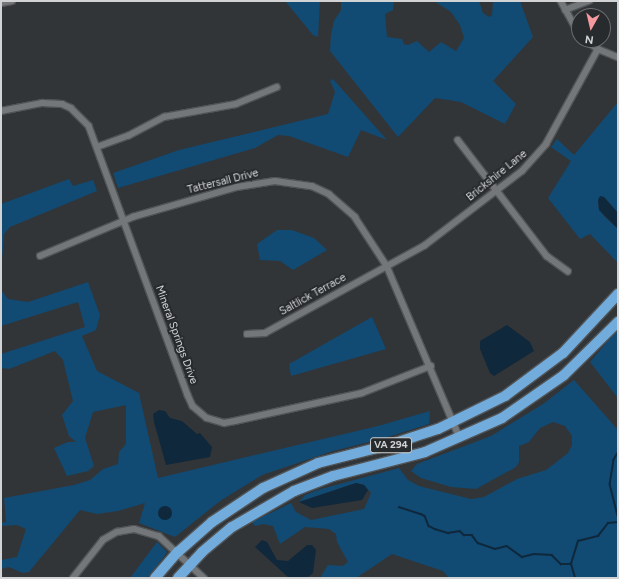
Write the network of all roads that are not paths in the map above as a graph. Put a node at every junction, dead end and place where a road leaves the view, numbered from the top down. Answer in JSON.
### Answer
{"nodes":[{"id":1,"x":12,"y":1,"type":"edge"},
{"id":2,"x":561,"y":1,"type":"edge"},
{"id":3,"x":588,"y":1,"type":"edge"},
{"id":4,"x":1,"y":3,"type":"edge"},
{"id":5,"x":565,"y":10,"type":"junction"},
{"id":6,"x":571,"y":20,"type":"edge"},
{"id":7,"x":598,"y":49,"type":"joint"},
{"id":8,"x":618,"y":57,"type":"edge"},
{"id":9,"x":277,"y":87,"type":"dead end"},
{"id":10,"x":1,"y":111,"type":"edge"},
{"id":11,"x":458,"y":140,"type":"dead end"},
{"id":12,"x":97,"y":147,"type":"junction"},
{"id":13,"x":498,"y":190,"type":"junction"},
{"id":14,"x":124,"y":220,"type":"junction"},
{"id":15,"x":40,"y":256,"type":"dead end"},
{"id":16,"x":387,"y":266,"type":"junction"},
{"id":17,"x":568,"y":271,"type":"dead end"},
{"id":18,"x":618,"y":294,"type":"edge"},
{"id":19,"x":618,"y":322,"type":"edge"},
{"id":20,"x":247,"y":334,"type":"dead end"},
{"id":21,"x":431,"y":366,"type":"junction"},
{"id":22,"x":454,"y":422,"type":"junction"},
{"id":23,"x":461,"y":438,"type":"junction"},
{"id":24,"x":178,"y":552,"type":"junction"},
{"id":25,"x":190,"y":564,"type":"junction"},
{"id":26,"x":73,"y":578,"type":"edge"},
{"id":27,"x":155,"y":578,"type":"edge"},
{"id":28,"x":178,"y":578,"type":"edge"},
{"id":29,"x":204,"y":578,"type":"edge"}],
"edges":[{"from":1,"to":4,"type":"street"},
{"from":2,"to":5,"type":"street"},
{"from":3,"to":5,"type":"street"},
{"from":5,"to":6,"type":"street"},
{"from":7,"to":8,"type":"street"},
{"from":7,"to":13,"type":"street","name":"Brickshire Lane"},
{"from":9,"to":12,"type":"street"},
{"from":10,"to":12,"type":"street","name":"Mineral Springs Drive"},
{"from":11,"to":13,"type":"street"},
{"from":12,"to":14,"type":"street","name":"Mineral Springs Drive"},
{"from":13,"to":16,"type":"street","name":"Brickshire Lane"},
{"from":13,"to":17,"type":"street"},
{"from":14,"to":15,"type":"street","name":"Tattersall Drive"},
{"from":14,"to":16,"type":"street","name":"Tattersall Drive"},
{"from":14,"to":21,"type":"street","name":"Mineral Springs Drive"},
{"from":16,"to":20,"type":"street","name":"Saltlick Terrace"},
{"from":16,"to":21,"type":"street","name":"Tattersall Drive"},
{"from":18,"to":22,"type":"highway","number":"VA 294"},
{"from":19,"to":23,"type":"highway","number":"VA 294"},
{"from":21,"to":22,"type":"street","name":"Tattersall Drive"},
{"from":22,"to":23,"type":"street","name":"Tattersall Drive"},
{"from":22,"to":24,"type":"highway","number":"VA 294"},
{"from":23,"to":25,"type":"highway","number":"VA 294"},
{"from":24,"to":25,"type":"street"},
{"from":24,"to":26,"type":"street"},
{"from":24,"to":27,"type":"highway","number":"VA 294"},
{"from":25,"to":28,"type":"highway","number":"VA 294"},
{"from":25,"to":29,"type":"street"}]}
